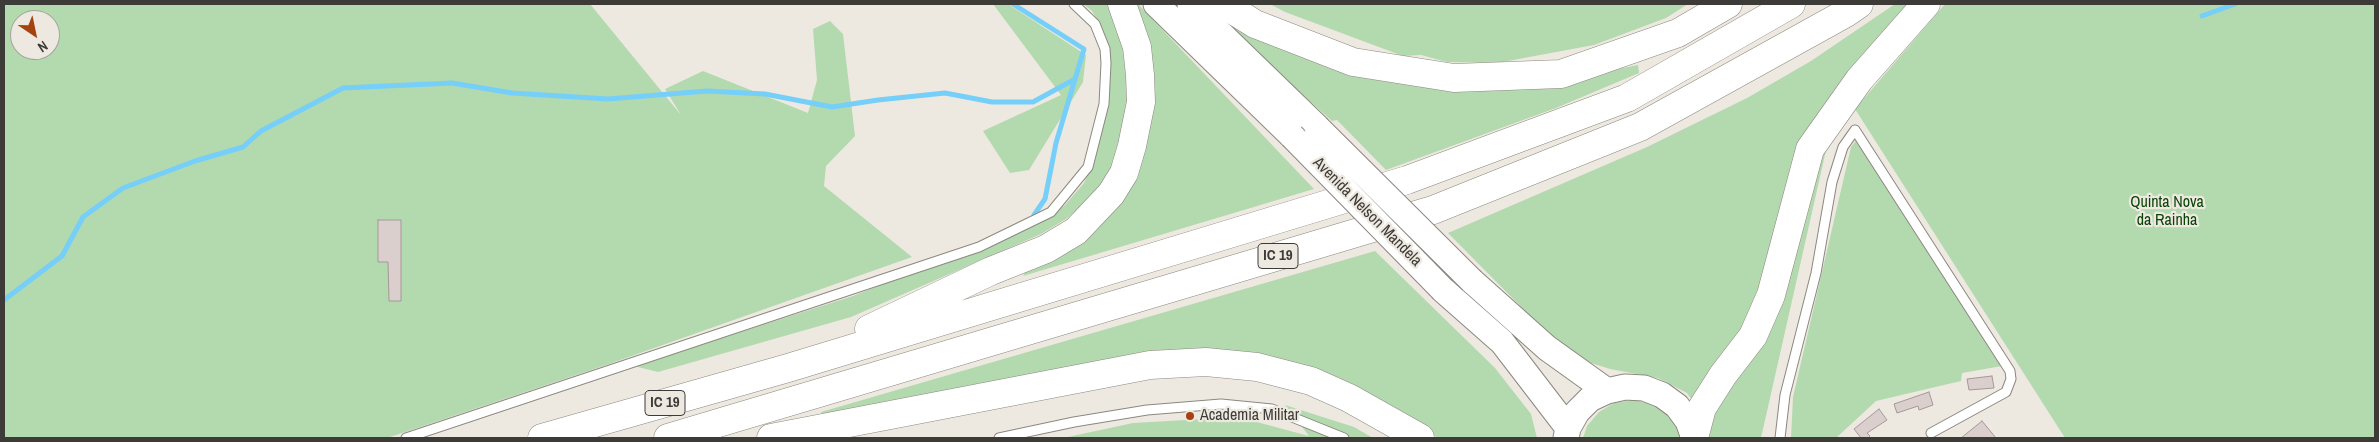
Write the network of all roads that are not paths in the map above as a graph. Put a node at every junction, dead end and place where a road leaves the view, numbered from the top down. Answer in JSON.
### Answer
{"nodes":[{"id":1,"x":1074,"y":4,"type":"edge"},
{"id":2,"x":1122,"y":4,"type":"edge"},
{"id":3,"x":1156,"y":4,"type":"edge"},
{"id":4,"x":1190,"y":4,"type":"edge"},
{"id":5,"x":1223,"y":4,"type":"edge"},
{"id":6,"x":1728,"y":4,"type":"edge"},
{"id":7,"x":1792,"y":4,"type":"edge"},
{"id":8,"x":1859,"y":4,"type":"edge"},
{"id":9,"x":1926,"y":4,"type":"edge"},
{"id":10,"x":788,"y":368,"type":"junction"},
{"id":11,"x":1607,"y":390,"type":"junction"},
{"id":12,"x":1567,"y":433,"type":"edge"},
{"id":13,"x":1931,"y":433,"type":"dead end"},
{"id":14,"x":406,"y":438,"type":"edge"},
{"id":15,"x":542,"y":438,"type":"edge"},
{"id":16,"x":668,"y":438,"type":"edge"},
{"id":17,"x":771,"y":438,"type":"edge"},
{"id":18,"x":999,"y":438,"type":"edge"},
{"id":19,"x":1344,"y":438,"type":"edge"},
{"id":20,"x":1420,"y":438,"type":"edge"},
{"id":21,"x":1694,"y":438,"type":"edge"},
{"id":22,"x":1780,"y":438,"type":"edge"}],
"edges":[{"from":1,"to":14,"type":"lane"},
{"from":2,"to":10,"type":"highway"},
{"from":3,"to":12,"type":"main road","name":"Avenida Nelson Mandela","bridge":true},
{"from":4,"to":11,"type":"main road","name":"Avenida Nelson Mandela","bridge":true},
{"from":5,"to":6,"type":"highway"},
{"from":7,"to":10,"type":"highway","number":"IC 19"},
{"from":8,"to":16,"type":"highway","number":"IC 19"},
{"from":9,"to":21,"type":"highway"},
{"from":10,"to":15,"type":"highway","number":"IC 19"},
{"from":11,"to":12,"type":"main road"},
{"from":11,"to":21,"type":"main road"},
{"from":13,"to":22,"type":"lane"},
{"from":17,"to":20,"type":"highway"},
{"from":18,"to":19,"type":"lane"}]}
